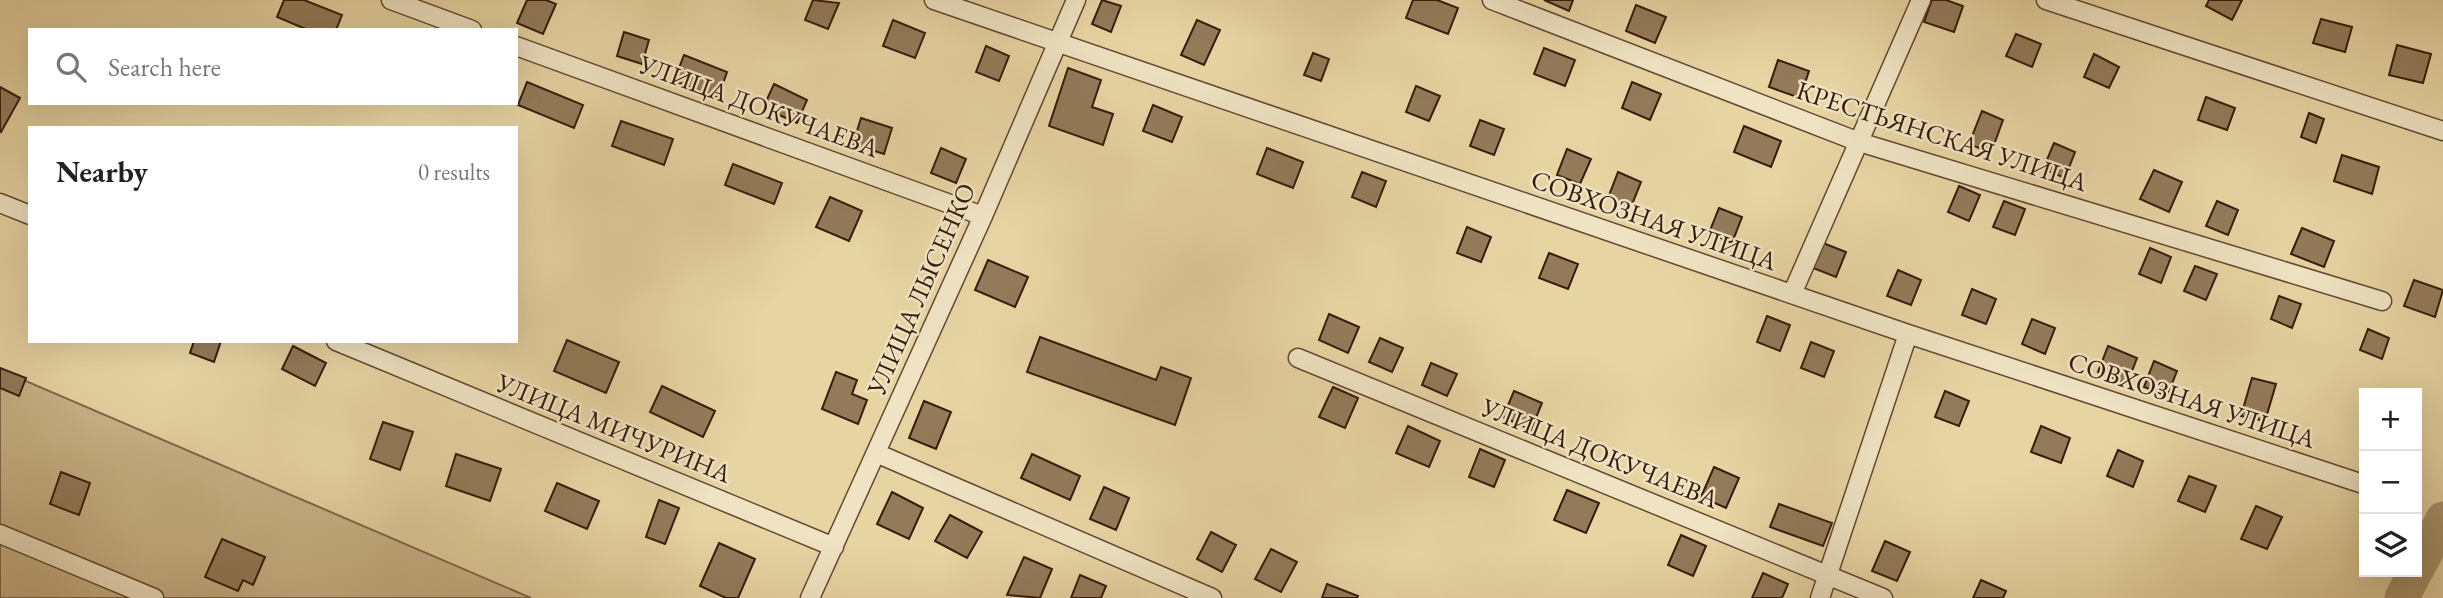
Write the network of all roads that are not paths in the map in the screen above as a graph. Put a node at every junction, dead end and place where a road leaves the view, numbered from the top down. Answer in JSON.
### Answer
{"nodes":[{"id":1,"x":391,"y":0,"type":"edge"},
{"id":2,"x":934,"y":0,"type":"edge"},
{"id":3,"x":1076,"y":0,"type":"edge"},
{"id":4,"x":1492,"y":0,"type":"edge"},
{"id":5,"x":1921,"y":0,"type":"edge"},
{"id":6,"x":2046,"y":0,"type":"edge"},
{"id":7,"x":467,"y":28,"type":"edge"},
{"id":8,"x":1058,"y":45,"type":"junction"},
{"id":9,"x":518,"y":47,"type":"edge"},
{"id":10,"x":2443,"y":131,"type":"edge"},
{"id":11,"x":1859,"y":142,"type":"junction"},
{"id":12,"x":0,"y":203,"type":"edge"},
{"id":13,"x":28,"y":214,"type":"edge"},
{"id":14,"x":983,"y":216,"type":"junction"},
{"id":15,"x":1792,"y":295,"type":"junction"},
{"id":16,"x":2382,"y":301,"type":"dead end"},
{"id":17,"x":1908,"y":334,"type":"junction"},
{"id":18,"x":341,"y":343,"type":"edge"},
{"id":19,"x":1298,"y":358,"type":"dead end"},
{"id":20,"x":876,"y":453,"type":"junction"},
{"id":21,"x":2359,"y":483,"type":"edge"},
{"id":22,"x":0,"y":534,"type":"edge"},
{"id":23,"x":834,"y":547,"type":"junction"},
{"id":24,"x":1828,"y":575,"type":"junction"},
{"id":25,"x":154,"y":598,"type":"edge"},
{"id":26,"x":810,"y":598,"type":"edge"},
{"id":27,"x":1212,"y":598,"type":"edge"},
{"id":28,"x":1820,"y":598,"type":"edge"},
{"id":29,"x":1883,"y":598,"type":"edge"}],
"edges":[{"from":1,"to":7,"type":"street"},
{"from":2,"to":8,"type":"street","name":"СОВХОЗНАЯ УЛИЦА"},
{"from":3,"to":8,"type":"street","name":"УЛИЦА ЛЫСЕНКО"},
{"from":4,"to":11,"type":"street","name":"КРЕСТЬЯНСКАЯ УЛИЦА"},
{"from":5,"to":11,"type":"street"},
{"from":6,"to":10,"type":"street"},
{"from":8,"to":14,"type":"street","name":"УЛИЦА ЛЫСЕНКО"},
{"from":8,"to":15,"type":"street","name":"СОВХОЗНАЯ УЛИЦА"},
{"from":9,"to":14,"type":"street","name":"УЛИЦА ДОКУЧАЕВА"},
{"from":11,"to":15,"type":"street"},
{"from":11,"to":16,"type":"street","name":"КРЕСТЬЯНСКАЯ УЛИЦА"},
{"from":12,"to":13,"type":"street"},
{"from":14,"to":20,"type":"street","name":"УЛИЦА ЛЫСЕНКО"},
{"from":15,"to":17,"type":"street","name":"СОВХОЗНАЯ УЛИЦА"},
{"from":17,"to":21,"type":"street","name":"СОВХОЗНАЯ УЛИЦА"},
{"from":17,"to":24,"type":"street"},
{"from":18,"to":23,"type":"street","name":"УЛИЦА МИЧУРИНА"},
{"from":19,"to":24,"type":"street","name":"УЛИЦА ДОКУЧАЕВА"},
{"from":20,"to":23,"type":"street","name":"УЛИЦА ЛЫСЕНКО"},
{"from":20,"to":27,"type":"street"},
{"from":22,"to":25,"type":"street"},
{"from":23,"to":26,"type":"street","name":"УЛИЦА ЛЫСЕНКО"},
{"from":24,"to":28,"type":"street"},
{"from":24,"to":29,"type":"street","name":"УЛИЦА ДОКУЧАЕВА"}]}
